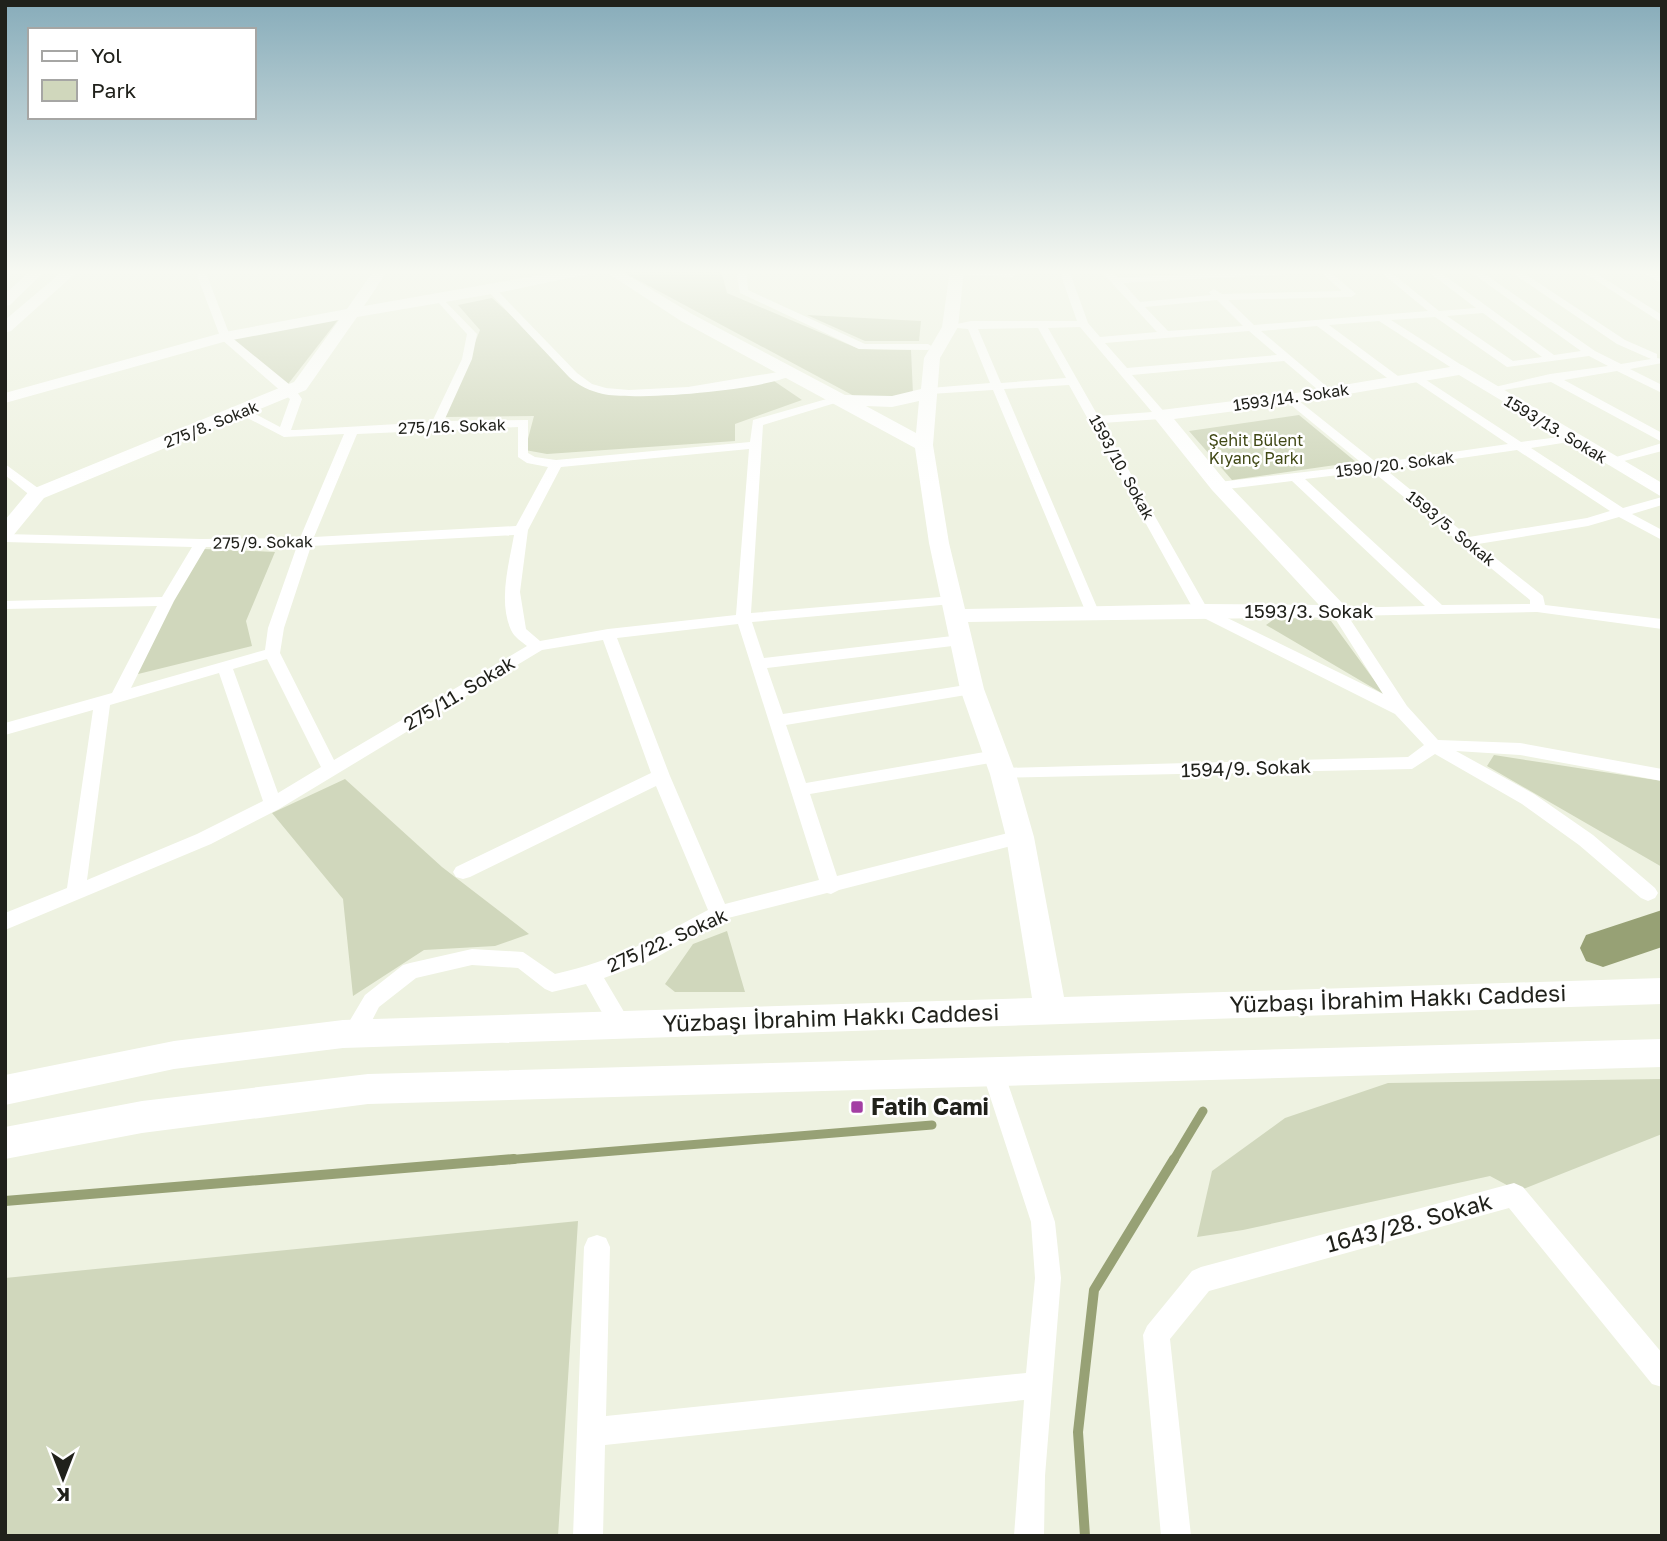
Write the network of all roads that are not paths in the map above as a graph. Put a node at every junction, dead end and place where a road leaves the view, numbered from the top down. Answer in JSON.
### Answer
{"nodes":[{"id":1,"x":206,"y":342,"type":"edge"},
{"id":2,"x":231,"y":342,"type":"edge"},
{"id":3,"x":332,"y":342,"type":"edge"},
{"id":4,"x":470,"y":342,"type":"edge"},
{"id":5,"x":543,"y":342,"type":"edge"},
{"id":6,"x":733,"y":342,"type":"edge"},
{"id":7,"x":852,"y":342,"type":"edge"},
{"id":8,"x":931,"y":342,"type":"edge"},
{"id":9,"x":938,"y":342,"type":"edge"},
{"id":10,"x":979,"y":342,"type":"edge"},
{"id":11,"x":1051,"y":342,"type":"edge"},
{"id":12,"x":1100,"y":342,"type":"edge"},
{"id":13,"x":1267,"y":342,"type":"edge"},
{"id":14,"x":1345,"y":342,"type":"edge"},
{"id":15,"x":1418,"y":342,"type":"edge"},
{"id":16,"x":1478,"y":342,"type":"edge"},
{"id":17,"x":1529,"y":342,"type":"edge"},
{"id":18,"x":1574,"y":342,"type":"edge"},
{"id":19,"x":1621,"y":342,"type":"edge"},
{"id":20,"x":930,"y":352,"type":"junction"},
{"id":21,"x":1591,"y":354,"type":"junction"},
{"id":22,"x":1286,"y":358,"type":"junction"},
{"id":23,"x":1659,"y":358,"type":"edge"},
{"id":24,"x":1552,"y":359,"type":"junction"},
{"id":25,"x":1526,"y":363,"type":"junction"},
{"id":26,"x":1617,"y":369,"type":"junction"},
{"id":27,"x":1462,"y":370,"type":"junction"},
{"id":28,"x":1125,"y":372,"type":"junction"},
{"id":29,"x":790,"y":373,"type":"junction"},
{"id":30,"x":1416,"y":378,"type":"junction"},
{"id":31,"x":1554,"y":379,"type":"junction"},
{"id":32,"x":5,"y":381,"type":"edge"},
{"id":33,"x":1073,"y":381,"type":"junction"},
{"id":34,"x":1398,"y":381,"type":"junction"},
{"id":35,"x":48,"y":384,"type":"junction"},
{"id":36,"x":998,"y":386,"type":"junction"},
{"id":37,"x":1492,"y":389,"type":"junction"},
{"id":38,"x":5,"y":390,"type":"edge"},
{"id":39,"x":1662,"y":390,"type":"edge"},
{"id":40,"x":291,"y":391,"type":"junction"},
{"id":41,"x":930,"y":391,"type":"junction"},
{"id":42,"x":1328,"y":393,"type":"junction"},
{"id":43,"x":5,"y":398,"type":"edge"},
{"id":44,"x":841,"y":398,"type":"junction"},
{"id":45,"x":1290,"y":398,"type":"junction"},
{"id":46,"x":242,"y":411,"type":"junction"},
{"id":47,"x":1161,"y":415,"type":"junction"},
{"id":48,"x":1097,"y":420,"type":"junction"},
{"id":49,"x":436,"y":425,"type":"junction"},
{"id":50,"x":352,"y":431,"type":"junction"},
{"id":51,"x":284,"y":433,"type":"junction"},
{"id":52,"x":1571,"y":438,"type":"junction"},
{"id":53,"x":1662,"y":438,"type":"edge"},
{"id":54,"x":755,"y":445,"type":"junction"},
{"id":55,"x":924,"y":445,"type":"junction"},
{"id":56,"x":1520,"y":447,"type":"junction"},
{"id":57,"x":1662,"y":447,"type":"edge"},
{"id":58,"x":1609,"y":461,"type":"junction"},
{"id":59,"x":556,"y":464,"type":"junction"},
{"id":60,"x":1376,"y":467,"type":"junction"},
{"id":61,"x":5,"y":468,"type":"edge"},
{"id":62,"x":1295,"y":477,"type":"junction"},
{"id":63,"x":1219,"y":486,"type":"junction"},
{"id":64,"x":1662,"y":491,"type":"edge"},
{"id":65,"x":37,"y":494,"type":"junction"},
{"id":66,"x":1662,"y":501,"type":"edge"},
{"id":67,"x":1620,"y":512,"type":"junction"},
{"id":68,"x":521,"y":530,"type":"junction"},
{"id":69,"x":5,"y":536,"type":"edge"},
{"id":70,"x":1662,"y":536,"type":"edge"},
{"id":71,"x":1468,"y":541,"type":"junction"},
{"id":72,"x":305,"y":542,"type":"junction"},
{"id":73,"x":201,"y":543,"type":"junction"},
{"id":74,"x":167,"y":601,"type":"junction"},
{"id":75,"x":5,"y":605,"type":"edge"},
{"id":76,"x":953,"y":608,"type":"junction"},
{"id":77,"x":1537,"y":608,"type":"junction"},
{"id":78,"x":1438,"y":610,"type":"junction"},
{"id":79,"x":1201,"y":611,"type":"junction"},
{"id":80,"x":1092,"y":612,"type":"junction"},
{"id":81,"x":1338,"y":612,"type":"junction"},
{"id":82,"x":743,"y":617,"type":"junction"},
{"id":83,"x":1662,"y":624,"type":"edge"},
{"id":84,"x":608,"y":634,"type":"junction"},
{"id":85,"x":961,"y":640,"type":"junction"},
{"id":86,"x":537,"y":647,"type":"junction"},
{"id":87,"x":272,"y":653,"type":"junction"},
{"id":88,"x":758,"y":664,"type":"junction"},
{"id":89,"x":224,"y":667,"type":"junction"},
{"id":90,"x":972,"y":690,"type":"junction"},
{"id":91,"x":110,"y":699,"type":"junction"},
{"id":92,"x":1401,"y":710,"type":"junction"},
{"id":93,"x":775,"y":721,"type":"junction"},
{"id":94,"x":5,"y":729,"type":"edge"},
{"id":95,"x":1434,"y":746,"type":"junction"},
{"id":96,"x":999,"y":765,"type":"junction"},
{"id":97,"x":331,"y":770,"type":"junction"},
{"id":98,"x":1662,"y":775,"type":"edge"},
{"id":99,"x":661,"y":776,"type":"junction"},
{"id":100,"x":799,"y":790,"type":"junction"},
{"id":101,"x":274,"y":804,"type":"junction"},
{"id":102,"x":1020,"y":837,"type":"junction"},
{"id":103,"x":463,"y":872,"type":"dead end"},
{"id":104,"x":831,"y":887,"type":"junction"},
{"id":105,"x":1648,"y":893,"type":"dead end"},
{"id":106,"x":76,"y":894,"type":"junction"},
{"id":107,"x":719,"y":914,"type":"junction"},
{"id":108,"x":5,"y":922,"type":"edge"},
{"id":109,"x":591,"y":974,"type":"junction"},
{"id":110,"x":1662,"y":991,"type":"edge"},
{"id":111,"x":1050,"y":1010,"type":"junction"},
{"id":112,"x":622,"y":1027,"type":"junction"},
{"id":113,"x":343,"y":1034,"type":"junction"},
{"id":114,"x":1662,"y":1053,"type":"edge"},
{"id":115,"x":993,"y":1072,"type":"junction"},
{"id":116,"x":5,"y":1090,"type":"edge"},
{"id":117,"x":5,"y":1143,"type":"edge"},
{"id":118,"x":597,"y":1247,"type":"dead end"},
{"id":119,"x":1662,"y":1374,"type":"edge"},
{"id":120,"x":1039,"y":1385,"type":"junction"},
{"id":121,"x":592,"y":1432,"type":"junction"},
{"id":122,"x":588,"y":1536,"type":"edge"},
{"id":123,"x":1029,"y":1536,"type":"edge"},
{"id":124,"x":1176,"y":1536,"type":"edge"}],
"edges":[{"from":1,"to":35,"type":"street"},
{"from":2,"to":40,"type":"street"},
{"from":3,"to":40,"type":"street","name":"275/8. Sokak"},
{"from":4,"to":49,"type":"street"},
{"from":5,"to":29,"type":"street"},
{"from":6,"to":29,"type":"street"},
{"from":7,"to":20,"type":"street"},
{"from":8,"to":20,"type":"street"},
{"from":9,"to":20,"type":"main road"},
{"from":10,"to":36,"type":"street"},
{"from":11,"to":33,"type":"street","name":"1593/10. Sokak"},
{"from":12,"to":28,"type":"street"},
{"from":13,"to":22,"type":"street"},
{"from":14,"to":34,"type":"street"},
{"from":15,"to":27,"type":"street","name":"1593/13. Sokak"},
{"from":16,"to":25,"type":"street"},
{"from":17,"to":24,"type":"street"},
{"from":18,"to":21,"type":"street"},
{"from":19,"to":23,"type":"street"},
{"from":20,"to":41,"type":"street"},
{"from":21,"to":24,"type":"street"},
{"from":21,"to":26,"type":"street"},
{"from":22,"to":28,"type":"street"},
{"from":22,"to":42,"type":"street"},
{"from":23,"to":26,"type":"street"},
{"from":24,"to":25,"type":"street"},
{"from":25,"to":31,"type":"street"},
{"from":26,"to":31,"type":"street"},
{"from":26,"to":39,"type":"street"},
{"from":27,"to":30,"type":"main road","name":"1593/14. Sokak"},
{"from":27,"to":37,"type":"street","name":"1593/13. Sokak"},
{"from":28,"to":47,"type":"street"},
{"from":29,"to":44,"type":"street"},
{"from":30,"to":34,"type":"main road","name":"1593/14. Sokak"},
{"from":30,"to":56,"type":"street"},
{"from":31,"to":37,"type":"street"},
{"from":31,"to":53,"type":"street"},
{"from":32,"to":35,"type":"main road"},
{"from":33,"to":36,"type":"street"},
{"from":33,"to":48,"type":"street","name":"1593/10. Sokak"},
{"from":34,"to":42,"type":"main road","name":"1593/14. Sokak"},
{"from":35,"to":38,"type":"street"},
{"from":35,"to":43,"type":"street"},
{"from":36,"to":41,"type":"street"},
{"from":36,"to":80,"type":"street"},
{"from":37,"to":52,"type":"street","name":"1593/13. Sokak"},
{"from":40,"to":46,"type":"street","name":"275/8. Sokak"},
{"from":40,"to":51,"type":"street"},
{"from":41,"to":44,"type":"main road"},
{"from":41,"to":55,"type":"street"},
{"from":42,"to":45,"type":"main road","name":"1593/14. Sokak"},
{"from":44,"to":54,"type":"street"},
{"from":44,"to":55,"type":"street"},
{"from":45,"to":47,"type":"main road","name":"1593/14. Sokak"},
{"from":45,"to":60,"type":"street","name":"1593/5. Sokak"},
{"from":46,"to":51,"type":"street","name":"275/16. Sokak"},
{"from":46,"to":65,"type":"street","name":"275/8. Sokak"},
{"from":47,"to":48,"type":"street"},
{"from":47,"to":63,"type":"street"},
{"from":48,"to":79,"type":"street","name":"1593/10. Sokak"},
{"from":49,"to":50,"type":"street","name":"275/16. Sokak"},
{"from":49,"to":59,"type":"street","name":"275/16. Sokak"},
{"from":50,"to":51,"type":"street","name":"275/16. Sokak"},
{"from":50,"to":72,"type":"street"},
{"from":52,"to":56,"type":"street","name":"1590/20. Sokak"},
{"from":52,"to":58,"type":"street","name":"1593/13. Sokak"},
{"from":54,"to":59,"type":"street","name":"275/16. Sokak"},
{"from":54,"to":82,"type":"street"},
{"from":55,"to":76,"type":"street"},
{"from":56,"to":60,"type":"street","name":"1590/20. Sokak"},
{"from":56,"to":67,"type":"street"},
{"from":57,"to":58,"type":"street"},
{"from":58,"to":64,"type":"street","name":"1593/13. Sokak"},
{"from":59,"to":68,"type":"street"},
{"from":60,"to":62,"type":"street","name":"1590/20. Sokak"},
{"from":60,"to":71,"type":"street","name":"1593/5. Sokak"},
{"from":61,"to":65,"type":"street"},
{"from":62,"to":63,"type":"street","name":"1590/20. Sokak"},
{"from":62,"to":78,"type":"street"},
{"from":63,"to":81,"type":"street"},
{"from":65,"to":69,"type":"street","name":"275/8. Sokak"},
{"from":66,"to":67,"type":"street"},
{"from":67,"to":70,"type":"street"},
{"from":67,"to":71,"type":"street"},
{"from":68,"to":72,"type":"street","name":"275/9. Sokak"},
{"from":68,"to":86,"type":"street"},
{"from":69,"to":73,"type":"street","name":"275/9. Sokak"},
{"from":71,"to":77,"type":"street","name":"1593/5. Sokak"},
{"from":72,"to":73,"type":"street","name":"275/9. Sokak"},
{"from":72,"to":87,"type":"street"},
{"from":73,"to":74,"type":"street"},
{"from":74,"to":75,"type":"street"},
{"from":74,"to":91,"type":"street"},
{"from":76,"to":80,"type":"street","name":"1593/3. Sokak"},
{"from":76,"to":82,"type":"street","name":"275/11. Sokak"},
{"from":76,"to":85,"type":"street"},
{"from":77,"to":78,"type":"street","name":"1593/3. Sokak"},
{"from":77,"to":83,"type":"street","name":"1593/3. Sokak"},
{"from":78,"to":81,"type":"street","name":"1593/3. Sokak"},
{"from":79,"to":80,"type":"street","name":"1593/3. Sokak"},
{"from":79,"to":81,"type":"street","name":"1593/3. Sokak"},
{"from":79,"to":92,"type":"street"},
{"from":81,"to":92,"type":"street"},
{"from":82,"to":84,"type":"street","name":"275/11. Sokak"},
{"from":82,"to":88,"type":"street"},
{"from":84,"to":86,"type":"street","name":"275/11. Sokak"},
{"from":84,"to":99,"type":"street"},
{"from":85,"to":88,"type":"street"},
{"from":85,"to":90,"type":"street"},
{"from":86,"to":97,"type":"street","name":"275/11. Sokak"},
{"from":87,"to":89,"type":"street"},
{"from":87,"to":97,"type":"street"},
{"from":88,"to":93,"type":"street"},
{"from":89,"to":91,"type":"street"},
{"from":89,"to":101,"type":"street"},
{"from":90,"to":93,"type":"street"},
{"from":90,"to":96,"type":"street"},
{"from":91,"to":94,"type":"street"},
{"from":91,"to":106,"type":"street"},
{"from":92,"to":95,"type":"street"},
{"from":93,"to":100,"type":"street"},
{"from":95,"to":96,"type":"street","name":"1594/9. Sokak"},
{"from":95,"to":98,"type":"street"},
{"from":95,"to":105,"type":"street"},
{"from":96,"to":100,"type":"street","name":"1594/9. Sokak"},
{"from":96,"to":102,"type":"street"},
{"from":97,"to":101,"type":"street","name":"275/11. Sokak"},
{"from":99,"to":103,"type":"street"},
{"from":99,"to":107,"type":"street"},
{"from":100,"to":104,"type":"street"},
{"from":101,"to":106,"type":"street","name":"275/11. Sokak"},
{"from":102,"to":104,"type":"street","name":"275/22. Sokak"},
{"from":102,"to":111,"type":"street"},
{"from":104,"to":107,"type":"street","name":"275/22. Sokak"},
{"from":106,"to":108,"type":"street","name":"275/11. Sokak"},
{"from":107,"to":109,"type":"street","name":"275/22. Sokak"},
{"from":109,"to":112,"type":"street"},
{"from":109,"to":113,"type":"street","name":"275/22. Sokak"},
{"from":110,"to":111,"type":"main road","name":"Yüzbaşı İbrahim Hakkı Caddesi"},
{"from":111,"to":112,"type":"main road","name":"Yüzbaşı İbrahim Hakkı Caddesi"},
{"from":112,"to":113,"type":"main road","name":"Yüzbaşı İbrahim Hakkı Caddesi"},
{"from":113,"to":116,"type":"main road","name":"Yüzbaşı İbrahim Hakkı Caddesi"},
{"from":114,"to":115,"type":"street"},
{"from":115,"to":117,"type":"street"},
{"from":115,"to":120,"type":"street"},
{"from":118,"to":121,"type":"street"},
{"from":119,"to":124,"type":"street","name":"1643/28. Sokak"},
{"from":120,"to":121,"type":"street"},
{"from":120,"to":123,"type":"street"},
{"from":121,"to":122,"type":"street"}]}
